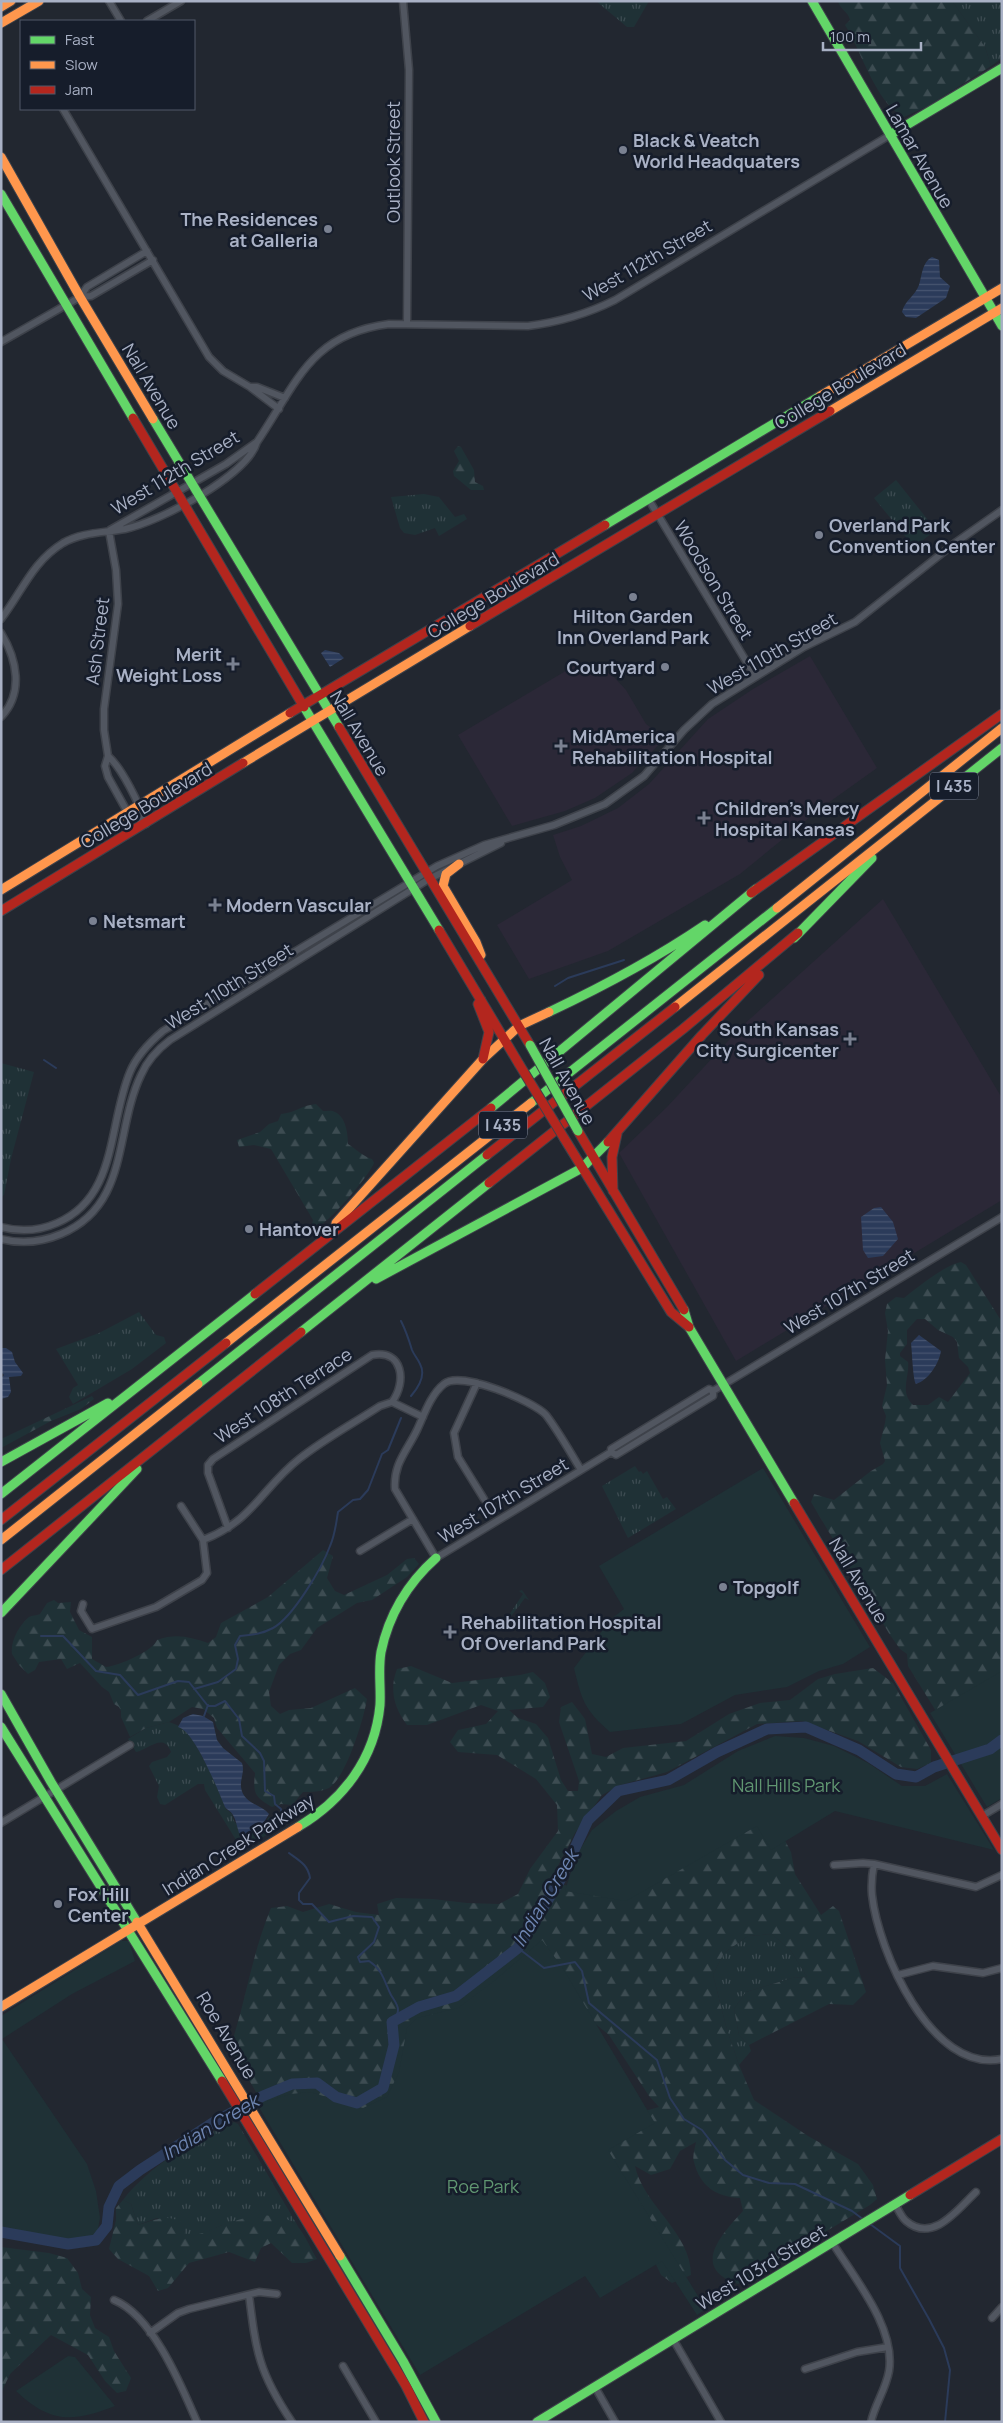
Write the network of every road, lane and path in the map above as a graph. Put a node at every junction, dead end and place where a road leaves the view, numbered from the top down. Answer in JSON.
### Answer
{"nodes":[{"id":1,"x":11,"y":1,"type":"edge"},
{"id":2,"x":39,"y":1,"type":"edge"},
{"id":3,"x":109,"y":1,"type":"edge"},
{"id":4,"x":181,"y":1,"type":"edge"},
{"id":5,"x":402,"y":1,"type":"edge"},
{"id":6,"x":812,"y":1,"type":"edge"},
{"id":7,"x":1,"y":7,"type":"edge"},
{"id":8,"x":121,"y":20,"type":"edge"},
{"id":9,"x":149,"y":20,"type":"edge"},
{"id":10,"x":1,"y":23,"type":"edge"},
{"id":11,"x":1002,"y":68,"type":"edge"},
{"id":12,"x":64,"y":110,"type":"edge"},
{"id":13,"x":890,"y":135,"type":"junction"},
{"id":14,"x":1,"y":157,"type":"edge"},
{"id":15,"x":1,"y":194,"type":"edge"},
{"id":16,"x":148,"y":251,"type":"junction"},
{"id":17,"x":153,"y":260,"type":"junction"},
{"id":18,"x":1002,"y":288,"type":"edge"},
{"id":19,"x":80,"y":297,"type":"junction"},
{"id":20,"x":985,"y":298,"type":"junction"},
{"id":21,"x":67,"y":305,"type":"junction"},
{"id":22,"x":998,"y":310,"type":"edge"},
{"id":23,"x":407,"y":323,"type":"junction"},
{"id":24,"x":1002,"y":326,"type":"edge"},
{"id":25,"x":1,"y":342,"type":"edge"},
{"id":26,"x":250,"y":387,"type":"junction"},
{"id":27,"x":285,"y":398,"type":"junction"},
{"id":28,"x":279,"y":409,"type":"junction"},
{"id":29,"x":258,"y":442,"type":"junction"},
{"id":30,"x":192,"y":484,"type":"junction"},
{"id":31,"x":178,"y":492,"type":"junction"},
{"id":32,"x":198,"y":494,"type":"junction"},
{"id":33,"x":649,"y":500,"type":"junction"},
{"id":34,"x":184,"y":503,"type":"junction"},
{"id":35,"x":1002,"y":510,"type":"edge"},
{"id":36,"x":657,"y":515,"type":"junction"},
{"id":37,"x":109,"y":531,"type":"junction"},
{"id":38,"x":1,"y":619,"type":"edge"},
{"id":39,"x":1,"y":633,"type":"edge"},
{"id":40,"x":755,"y":676,"type":"junction"},
{"id":41,"x":318,"y":696,"type":"junction"},
{"id":42,"x":303,"y":706,"type":"junction"},
{"id":43,"x":328,"y":712,"type":"junction"},
{"id":44,"x":1002,"y":714,"type":"edge"},
{"id":45,"x":1,"y":717,"type":"edge"},
{"id":46,"x":312,"y":722,"type":"junction"},
{"id":47,"x":1002,"y":728,"type":"edge"},
{"id":48,"x":1002,"y":748,"type":"edge"},
{"id":49,"x":108,"y":756,"type":"junction"},
{"id":50,"x":140,"y":805,"type":"junction"},
{"id":51,"x":128,"y":813,"type":"junction"},
{"id":52,"x":906,"y":823,"type":"junction"},
{"id":53,"x":146,"y":824,"type":"junction"},
{"id":54,"x":504,"y":840,"type":"junction"},
{"id":55,"x":459,"y":864,"type":"junction"},
{"id":56,"x":427,"y":876,"type":"junction"},
{"id":57,"x":413,"y":885,"type":"junction"},
{"id":58,"x":756,"y":889,"type":"junction"},
{"id":59,"x":1,"y":890,"type":"edge"},
{"id":60,"x":1,"y":912,"type":"edge"},
{"id":61,"x":798,"y":933,"type":"junction"},
{"id":62,"x":488,"y":974,"type":"junction"},
{"id":63,"x":481,"y":1000,"type":"junction"},
{"id":64,"x":519,"y":1026,"type":"junction"},
{"id":65,"x":505,"y":1040,"type":"junction"},
{"id":66,"x":483,"y":1059,"type":"junction"},
{"id":67,"x":618,"y":1132,"type":"junction"},
{"id":68,"x":593,"y":1157,"type":"junction"},
{"id":69,"x":582,"y":1168,"type":"junction"},
{"id":70,"x":613,"y":1191,"type":"junction"},
{"id":71,"x":1002,"y":1217,"type":"edge"},
{"id":72,"x":1,"y":1227,"type":"edge"},
{"id":73,"x":1,"y":1239,"type":"edge"},
{"id":74,"x":321,"y":1241,"type":"junction"},
{"id":75,"x":348,"y":1295,"type":"junction"},
{"id":76,"x":689,"y":1327,"type":"junction"},
{"id":77,"x":477,"y":1383,"type":"junction"},
{"id":78,"x":723,"y":1385,"type":"junction"},
{"id":79,"x":136,"y":1388,"type":"junction"},
{"id":80,"x":392,"y":1402,"type":"junction"},
{"id":81,"x":423,"y":1417,"type":"junction"},
{"id":82,"x":154,"y":1449,"type":"junction"},
{"id":83,"x":1,"y":1462,"type":"edge"},
{"id":84,"x":581,"y":1470,"type":"junction"},
{"id":85,"x":1,"y":1494,"type":"edge"},
{"id":86,"x":484,"y":1499,"type":"dead end"},
{"id":87,"x":181,"y":1506,"type":"dead end"},
{"id":88,"x":413,"y":1519,"type":"junction"},
{"id":89,"x":1,"y":1520,"type":"edge"},
{"id":90,"x":228,"y":1528,"type":"junction"},
{"id":91,"x":1,"y":1540,"type":"edge"},
{"id":92,"x":203,"y":1540,"type":"junction"},
{"id":93,"x":360,"y":1551,"type":"dead end"},
{"id":94,"x":436,"y":1558,"type":"junction"},
{"id":95,"x":1,"y":1570,"type":"edge"},
{"id":96,"x":83,"y":1604,"type":"dead end"},
{"id":97,"x":1,"y":1613,"type":"edge"},
{"id":98,"x":1,"y":1694,"type":"edge"},
{"id":99,"x":1,"y":1727,"type":"edge"},
{"id":100,"x":130,"y":1745,"type":"dead end"},
{"id":101,"x":56,"y":1790,"type":"junction"},
{"id":102,"x":45,"y":1796,"type":"junction"},
{"id":103,"x":1002,"y":1804,"type":"edge"},
{"id":104,"x":982,"y":1816,"type":"junction"},
{"id":105,"x":1,"y":1823,"type":"edge"},
{"id":106,"x":1002,"y":1850,"type":"edge"},
{"id":107,"x":874,"y":1864,"type":"junction"},
{"id":108,"x":834,"y":1865,"type":"dead end"},
{"id":109,"x":1002,"y":1876,"type":"edge"},
{"id":110,"x":139,"y":1924,"type":"junction"},
{"id":111,"x":130,"y":1930,"type":"junction"},
{"id":112,"x":1002,"y":1968,"type":"edge"},
{"id":113,"x":898,"y":1975,"type":"junction"},
{"id":114,"x":1,"y":2007,"type":"edge"},
{"id":115,"x":1002,"y":2059,"type":"edge"},
{"id":116,"x":1002,"y":2139,"type":"edge"},
{"id":117,"x":976,"y":2192,"type":"dead end"},
{"id":118,"x":891,"y":2207,"type":"junction"},
{"id":119,"x":832,"y":2242,"type":"junction"},
{"id":120,"x":334,"y":2245,"type":"junction"},
{"id":121,"x":323,"y":2249,"type":"junction"},
{"id":122,"x":277,"y":2294,"type":"dead end"},
{"id":123,"x":249,"y":2295,"type":"junction"},
{"id":124,"x":114,"y":2300,"type":"dead end"},
{"id":125,"x":1002,"y":2307,"type":"edge"},
{"id":126,"x":992,"y":2318,"type":"dead end"},
{"id":127,"x":150,"y":2333,"type":"junction"},
{"id":128,"x":673,"y":2340,"type":"junction"},
{"id":129,"x":888,"y":2346,"type":"junction"},
{"id":130,"x":343,"y":2366,"type":"dead end"},
{"id":131,"x":805,"y":2369,"type":"dead end"},
{"id":132,"x":595,"y":2387,"type":"junction"},
{"id":133,"x":197,"y":2422,"type":"edge"},
{"id":134,"x":292,"y":2422,"type":"edge"},
{"id":135,"x":376,"y":2422,"type":"edge"},
{"id":136,"x":424,"y":2422,"type":"edge"},
{"id":137,"x":436,"y":2422,"type":"edge"},
{"id":138,"x":537,"y":2422,"type":"edge"},
{"id":139,"x":615,"y":2422,"type":"edge"},
{"id":140,"x":721,"y":2422,"type":"edge"},
{"id":141,"x":871,"y":2422,"type":"edge"}],
"edges":[{"from":1,"to":7,"type":"main road"},
{"from":2,"to":10,"type":"main road"},
{"from":3,"to":8,"type":"street"},
{"from":4,"to":9,"type":"street"},
{"from":5,"to":23,"type":"street","name":"Outlook Street"},
{"from":6,"to":13,"type":"main road","name":"Lamar Avenue"},
{"from":11,"to":13,"type":"main road","name":"West 112th Street"},
{"from":12,"to":16,"type":"street"},
{"from":13,"to":20,"type":"main road","name":"Lamar Avenue"},
{"from":13,"to":23,"type":"street","name":"West 112th Street"},
{"from":14,"to":19,"type":"main road","name":"Nall Avenue"},
{"from":15,"to":21,"type":"main road","name":"Nall Avenue"},
{"from":16,"to":17,"type":"street"},
{"from":16,"to":19,"type":"street"},
{"from":17,"to":19,"type":"street"},
{"from":17,"to":26,"type":"street"},
{"from":18,"to":20,"type":"main road","name":"College Boulevard"},
{"from":19,"to":21,"type":"street"},
{"from":19,"to":30,"type":"main road","name":"Nall Avenue"},
{"from":20,"to":22,"type":"main road","name":"Lamar Avenue"},
{"from":20,"to":33,"type":"main road","name":"College Boulevard"},
{"from":21,"to":25,"type":"street"},
{"from":21,"to":31,"type":"main road","name":"Nall Avenue"},
{"from":22,"to":24,"type":"main road","name":"Lamar Avenue"},
{"from":22,"to":36,"type":"main road","name":"College Boulevard"},
{"from":23,"to":27,"type":"street","name":"West 112th Street"},
{"from":26,"to":27,"type":"street"},
{"from":26,"to":28,"type":"street"},
{"from":27,"to":28,"type":"street","name":"West 112th Street"},
{"from":28,"to":29,"type":"street","name":"West 112th Street"},
{"from":29,"to":30,"type":"street","name":"West 112th Street"},
{"from":29,"to":32,"type":"street","name":"West 112th Street"},
{"from":30,"to":31,"type":"street","name":"West 112th Street"},
{"from":30,"to":32,"type":"main road","name":"Nall Avenue"},
{"from":31,"to":34,"type":"main road","name":"Nall Avenue"},
{"from":31,"to":37,"type":"street","name":"West 112th Street"},
{"from":32,"to":34,"type":"street","name":"West 112th Street"},
{"from":32,"to":41,"type":"main road","name":"Nall Avenue"},
{"from":33,"to":36,"type":"street","name":"Woodson Street"},
{"from":33,"to":41,"type":"main road","name":"College Boulevard"},
{"from":34,"to":37,"type":"street","name":"West 112th Street"},
{"from":34,"to":42,"type":"main road","name":"Nall Avenue"},
{"from":35,"to":40,"type":"street","name":"West 110th Street"},
{"from":36,"to":40,"type":"street","name":"Woodson Street"},
{"from":36,"to":43,"type":"main road","name":"College Boulevard"},
{"from":37,"to":38,"type":"street","name":"West 112th Street"},
{"from":37,"to":49,"type":"street","name":"Ash Street"},
{"from":39,"to":45,"type":"street"},
{"from":40,"to":54,"type":"street","name":"West 110th Street"},
{"from":41,"to":42,"type":"main road","name":"College Boulevard"},
{"from":41,"to":43,"type":"main road","name":"Nall Avenue"},
{"from":42,"to":46,"type":"main road","name":"Nall Avenue"},
{"from":42,"to":50,"type":"main road","name":"College Boulevard"},
{"from":43,"to":46,"type":"main road","name":"College Boulevard"},
{"from":43,"to":56,"type":"main road","name":"Nall Avenue"},
{"from":44,"to":58,"type":"main road"},
{"from":46,"to":53,"type":"main road","name":"College Boulevard"},
{"from":46,"to":57,"type":"main road","name":"Nall Avenue"},
{"from":47,"to":89,"type":"main road","number":"I 435"},
{"from":48,"to":52,"type":"main road","number":"I 435"},
{"from":49,"to":50,"type":"street","name":"Ash Street"},
{"from":49,"to":51,"type":"street","name":"Ash Street"},
{"from":50,"to":51,"type":"main road","name":"College Boulevard"},
{"from":50,"to":53,"type":"street","name":"Ash Street"},
{"from":51,"to":53,"type":"street","name":"Ash Street"},
{"from":51,"to":59,"type":"main road","name":"College Boulevard"},
{"from":52,"to":61,"type":"main road"},
{"from":52,"to":91,"type":"main road","number":"I 435"},
{"from":53,"to":60,"type":"main road","name":"College Boulevard"},
{"from":54,"to":55,"type":"street","name":"West 110th Street"},
{"from":54,"to":56,"type":"street","name":"West 110th Street"},
{"from":55,"to":56,"type":"street","name":"West 110th Street"},
{"from":55,"to":62,"type":"main road"},
{"from":56,"to":57,"type":"street","name":"West 110th Street"},
{"from":56,"to":62,"type":"main road","name":"Nall Avenue"},
{"from":57,"to":63,"type":"main road","name":"Nall Avenue"},
{"from":57,"to":72,"type":"street","name":"West 110th Street"},
{"from":57,"to":73,"type":"street","name":"West 110th Street"},
{"from":58,"to":64,"type":"main road"},
{"from":58,"to":74,"type":"main road"},
{"from":61,"to":67,"type":"main road"},
{"from":61,"to":75,"type":"main road"},
{"from":62,"to":64,"type":"main road","name":"Nall Avenue"},
{"from":63,"to":65,"type":"main road","name":"Nall Avenue"},
{"from":63,"to":66,"type":"main road"},
{"from":64,"to":65,"type":"main road"},
{"from":64,"to":68,"type":"main road","name":"Nall Avenue","bridge":true},
{"from":65,"to":66,"type":"main road"},
{"from":65,"to":69,"type":"main road","name":"Nall Avenue","bridge":true},
{"from":66,"to":74,"type":"main road"},
{"from":67,"to":68,"type":"main road"},
{"from":67,"to":70,"type":"main road"},
{"from":68,"to":69,"type":"main road"},
{"from":68,"to":70,"type":"main road","name":"Nall Avenue"},
{"from":69,"to":75,"type":"main road"},
{"from":69,"to":76,"type":"main road","name":"Nall Avenue"},
{"from":70,"to":76,"type":"main road","name":"Nall Avenue"},
{"from":71,"to":78,"type":"street","name":"West 107th Street"},
{"from":74,"to":79,"type":"main road"},
{"from":75,"to":82,"type":"main road"},
{"from":76,"to":78,"type":"main road","name":"Nall Avenue"},
{"from":77,"to":81,"type":"street"},
{"from":77,"to":84,"type":"street"},
{"from":77,"to":86,"type":"street"},
{"from":78,"to":84,"type":"street","name":"West 107th Street"},
{"from":78,"to":104,"type":"main road","name":"Nall Avenue"},
{"from":79,"to":83,"type":"main road"},
{"from":79,"to":85,"type":"main road"},
{"from":80,"to":81,"type":"street"},
{"from":80,"to":90,"type":"street"},
{"from":80,"to":90,"type":"street","name":"West 108th Terrace"},
{"from":81,"to":88,"type":"street"},
{"from":82,"to":95,"type":"main road"},
{"from":82,"to":97,"type":"main road"},
{"from":84,"to":94,"type":"street","name":"West 107th Street"},
{"from":87,"to":92,"type":"street"},
{"from":88,"to":93,"type":"street"},
{"from":88,"to":94,"type":"street"},
{"from":90,"to":92,"type":"street"},
{"from":92,"to":96,"type":"street"},
{"from":94,"to":110,"type":"main road","name":"Indian Creek Parkway"},
{"from":98,"to":101,"type":"main road","name":"Roe Avenue"},
{"from":99,"to":102,"type":"main road","name":"Roe Avenue"},
{"from":100,"to":101,"type":"street"},
{"from":101,"to":102,"type":"street"},
{"from":101,"to":110,"type":"main road","name":"Roe Avenue"},
{"from":102,"to":105,"type":"street"},
{"from":102,"to":111,"type":"main road","name":"Roe Avenue"},
{"from":103,"to":104,"type":"street"},
{"from":104,"to":106,"type":"main road","name":"Nall Avenue"},
{"from":107,"to":108,"type":"street"},
{"from":107,"to":109,"type":"street"},
{"from":107,"to":113,"type":"street"},
{"from":110,"to":111,"type":"main road","name":"Indian Creek Parkway"},
{"from":110,"to":120,"type":"main road","name":"Roe Avenue"},
{"from":111,"to":114,"type":"main road","name":"Indian Creek Parkway"},
{"from":111,"to":121,"type":"main road","name":"Roe Avenue"},
{"from":112,"to":113,"type":"street"},
{"from":113,"to":115,"type":"street"},
{"from":116,"to":118,"type":"main road","name":"West 103rd Street"},
{"from":117,"to":118,"type":"street"},
{"from":118,"to":119,"type":"main road","name":"West 103rd Street"},
{"from":119,"to":128,"type":"main road","name":"West 103rd Street"},
{"from":119,"to":129,"type":"street"},
{"from":120,"to":121,"type":"main road"},
{"from":120,"to":137,"type":"main road","name":"Roe Avenue"},
{"from":121,"to":136,"type":"main road","name":"Roe Avenue"},
{"from":122,"to":123,"type":"street"},
{"from":123,"to":127,"type":"street"},
{"from":123,"to":134,"type":"street"},
{"from":124,"to":127,"type":"street"},
{"from":125,"to":126,"type":"street"},
{"from":127,"to":133,"type":"street"},
{"from":128,"to":132,"type":"main road","name":"West 103rd Street"},
{"from":128,"to":140,"type":"street"},
{"from":129,"to":131,"type":"street"},
{"from":129,"to":141,"type":"street"},
{"from":130,"to":135,"type":"street"},
{"from":132,"to":138,"type":"main road","name":"West 103rd Street"},
{"from":132,"to":139,"type":"street"}]}
